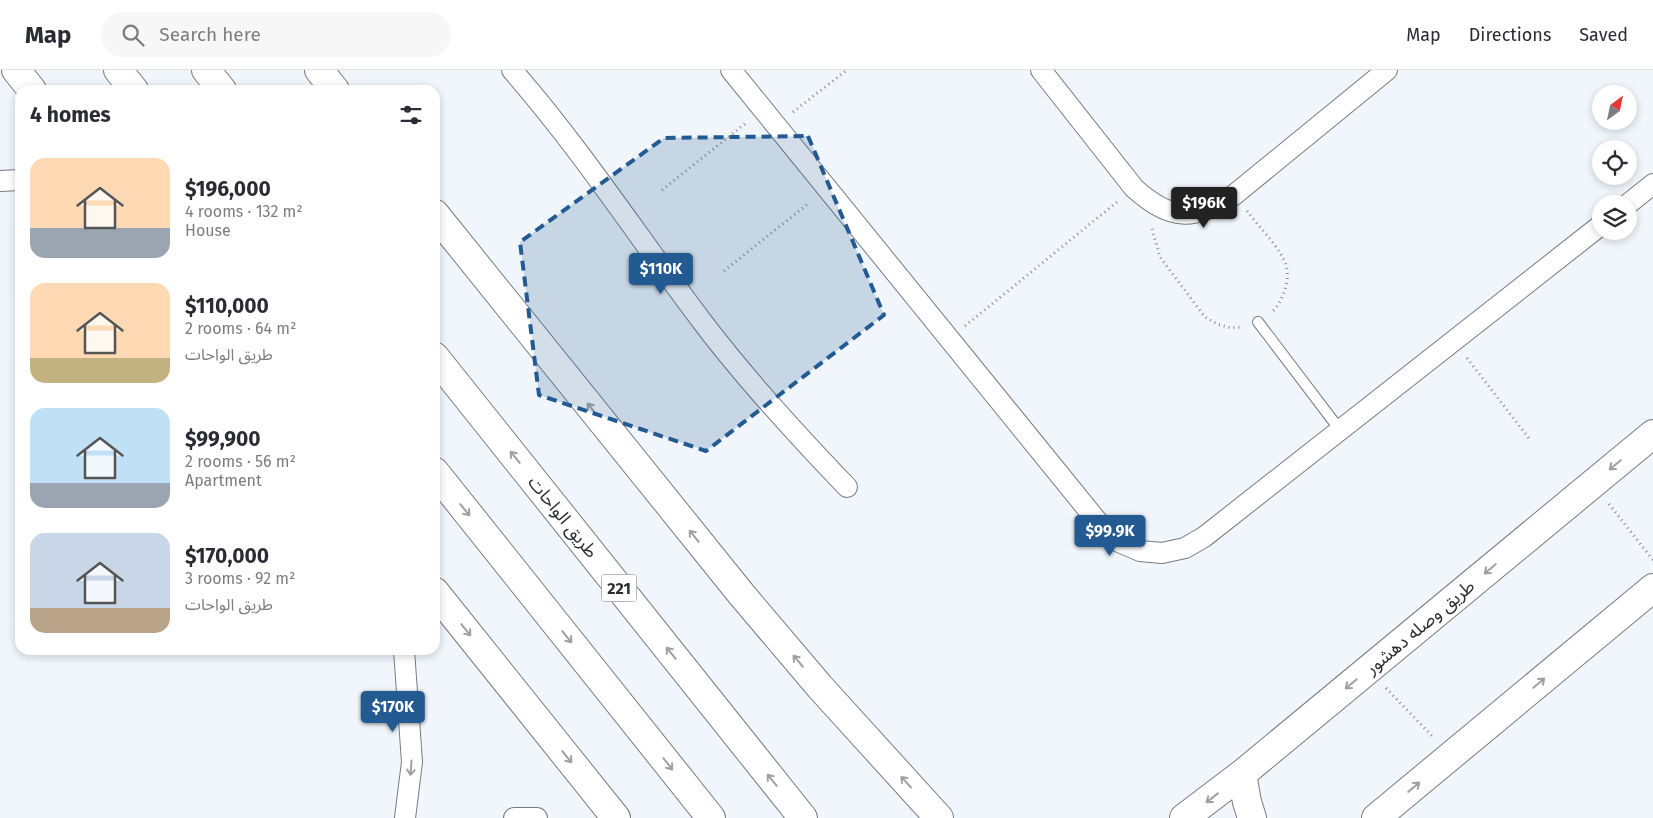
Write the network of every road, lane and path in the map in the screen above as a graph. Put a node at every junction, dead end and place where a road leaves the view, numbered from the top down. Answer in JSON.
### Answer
{"nodes":[{"id":1,"x":16,"y":70,"type":"edge"},
{"id":2,"x":118,"y":70,"type":"edge"},
{"id":3,"x":206,"y":70,"type":"edge"},
{"id":4,"x":319,"y":70,"type":"edge"},
{"id":5,"x":512,"y":70,"type":"edge"},
{"id":6,"x":731,"y":70,"type":"edge"},
{"id":7,"x":848,"y":70,"type":"edge"},
{"id":8,"x":1041,"y":70,"type":"edge"},
{"id":9,"x":1387,"y":70,"type":"edge"},
{"id":10,"x":28,"y":85,"type":"edge"},
{"id":11,"x":130,"y":85,"type":"edge"},
{"id":12,"x":218,"y":85,"type":"edge"},
{"id":13,"x":331,"y":85,"type":"edge"},
{"id":14,"x":763,"y":109,"type":"junction"},
{"id":15,"x":776,"y":125,"type":"junction"},
{"id":16,"x":0,"y":180,"type":"edge"},
{"id":17,"x":15,"y":180,"type":"edge"},
{"id":18,"x":1653,"y":184,"type":"edge"},
{"id":19,"x":828,"y":188,"type":"junction"},
{"id":20,"x":1134,"y":188,"type":"junction"},
{"id":21,"x":662,"y":190,"type":"dead end"},
{"id":22,"x":1234,"y":195,"type":"junction"},
{"id":23,"x":1637,"y":197,"type":"edge"},
{"id":24,"x":1150,"y":202,"type":"junction"},
{"id":25,"x":440,"y":220,"type":"edge"},
{"id":26,"x":1592,"y":232,"type":"edge"},
{"id":27,"x":724,"y":271,"type":"dead end"},
{"id":28,"x":1258,"y":322,"type":"junction"},
{"id":29,"x":950,"y":339,"type":"junction"},
{"id":30,"x":1454,"y":341,"type":"junction"},
{"id":31,"x":440,"y":363,"type":"edge"},
{"id":32,"x":1340,"y":430,"type":"junction"},
{"id":33,"x":1653,"y":434,"type":"edge"},
{"id":34,"x":1531,"y":441,"type":"dead end"},
{"id":35,"x":440,"y":478,"type":"edge"},
{"id":36,"x":1594,"y":484,"type":"junction"},
{"id":37,"x":847,"y":488,"type":"dead end"},
{"id":38,"x":1653,"y":560,"type":"edge"},
{"id":39,"x":1653,"y":588,"type":"edge"},
{"id":40,"x":440,"y":598,"type":"edge"},
{"id":41,"x":404,"y":655,"type":"edge"},
{"id":42,"x":1368,"y":670,"type":"junction"},
{"id":43,"x":1451,"y":756,"type":"junction"},
{"id":44,"x":1242,"y":774,"type":"junction"},
{"id":45,"x":405,"y":818,"type":"edge"},
{"id":46,"x":514,"y":818,"type":"edge"},
{"id":47,"x":537,"y":818,"type":"edge"},
{"id":48,"x":616,"y":818,"type":"edge"},
{"id":49,"x":711,"y":818,"type":"edge"},
{"id":50,"x":803,"y":818,"type":"edge"},
{"id":51,"x":939,"y":818,"type":"edge"},
{"id":52,"x":1184,"y":818,"type":"edge"},
{"id":53,"x":1252,"y":818,"type":"edge"},
{"id":54,"x":1376,"y":818,"type":"edge"}],
"edges":[{"from":1,"to":10,"type":"main road"},
{"from":2,"to":11,"type":"main road"},
{"from":3,"to":12,"type":"main road"},
{"from":4,"to":13,"type":"main road"},
{"from":5,"to":37,"type":"street"},
{"from":6,"to":14,"type":"street"},
{"from":7,"to":15,"type":"path"},
{"from":8,"to":20,"type":"street"},
{"from":9,"to":22,"type":"street"},
{"from":14,"to":15,"type":"street"},
{"from":14,"to":21,"type":"path"},
{"from":15,"to":19,"type":"street"},
{"from":16,"to":17,"type":"street"},
{"from":18,"to":23,"type":"street"},
{"from":19,"to":27,"type":"path"},
{"from":19,"to":29,"type":"street"},
{"from":20,"to":24,"type":"street"},
{"from":20,"to":29,"type":"path"},
{"from":22,"to":24,"type":"street"},
{"from":22,"to":28,"type":"path"},
{"from":24,"to":28,"type":"path"},
{"from":51,"to":25,"type":"main road","one_way":true},
{"from":26,"to":30,"type":"street"},
{"from":28,"to":32,"type":"lane"},
{"from":29,"to":32,"type":"street"},
{"from":30,"to":32,"type":"street"},
{"from":30,"to":34,"type":"path"},
{"from":50,"to":31,"type":"main road","name":"طريق الواحات","number":"221","one_way":true},
{"from":33,"to":36,"type":"main road","name":"طريق وصله دهشور","one_way":true},
{"from":35,"to":49,"type":"main road","one_way":true},
{"from":36,"to":38,"type":"path"},
{"from":36,"to":42,"type":"main road","name":"طريق وصله دهشور","one_way":true},
{"from":43,"to":39,"type":"main road","one_way":true},
{"from":40,"to":48,"type":"main road","one_way":true},
{"from":41,"to":45,"type":"street","one_way":true},
{"from":42,"to":43,"type":"path"},
{"from":42,"to":44,"type":"main road","name":"طريق وصله دهشور","one_way":true},
{"from":54,"to":43,"type":"main road","one_way":true},
{"from":44,"to":52,"type":"main road","name":"طريق وصله دهشور","one_way":true},
{"from":44,"to":53,"type":"main road"},
{"from":46,"to":47,"type":"street"}]}
